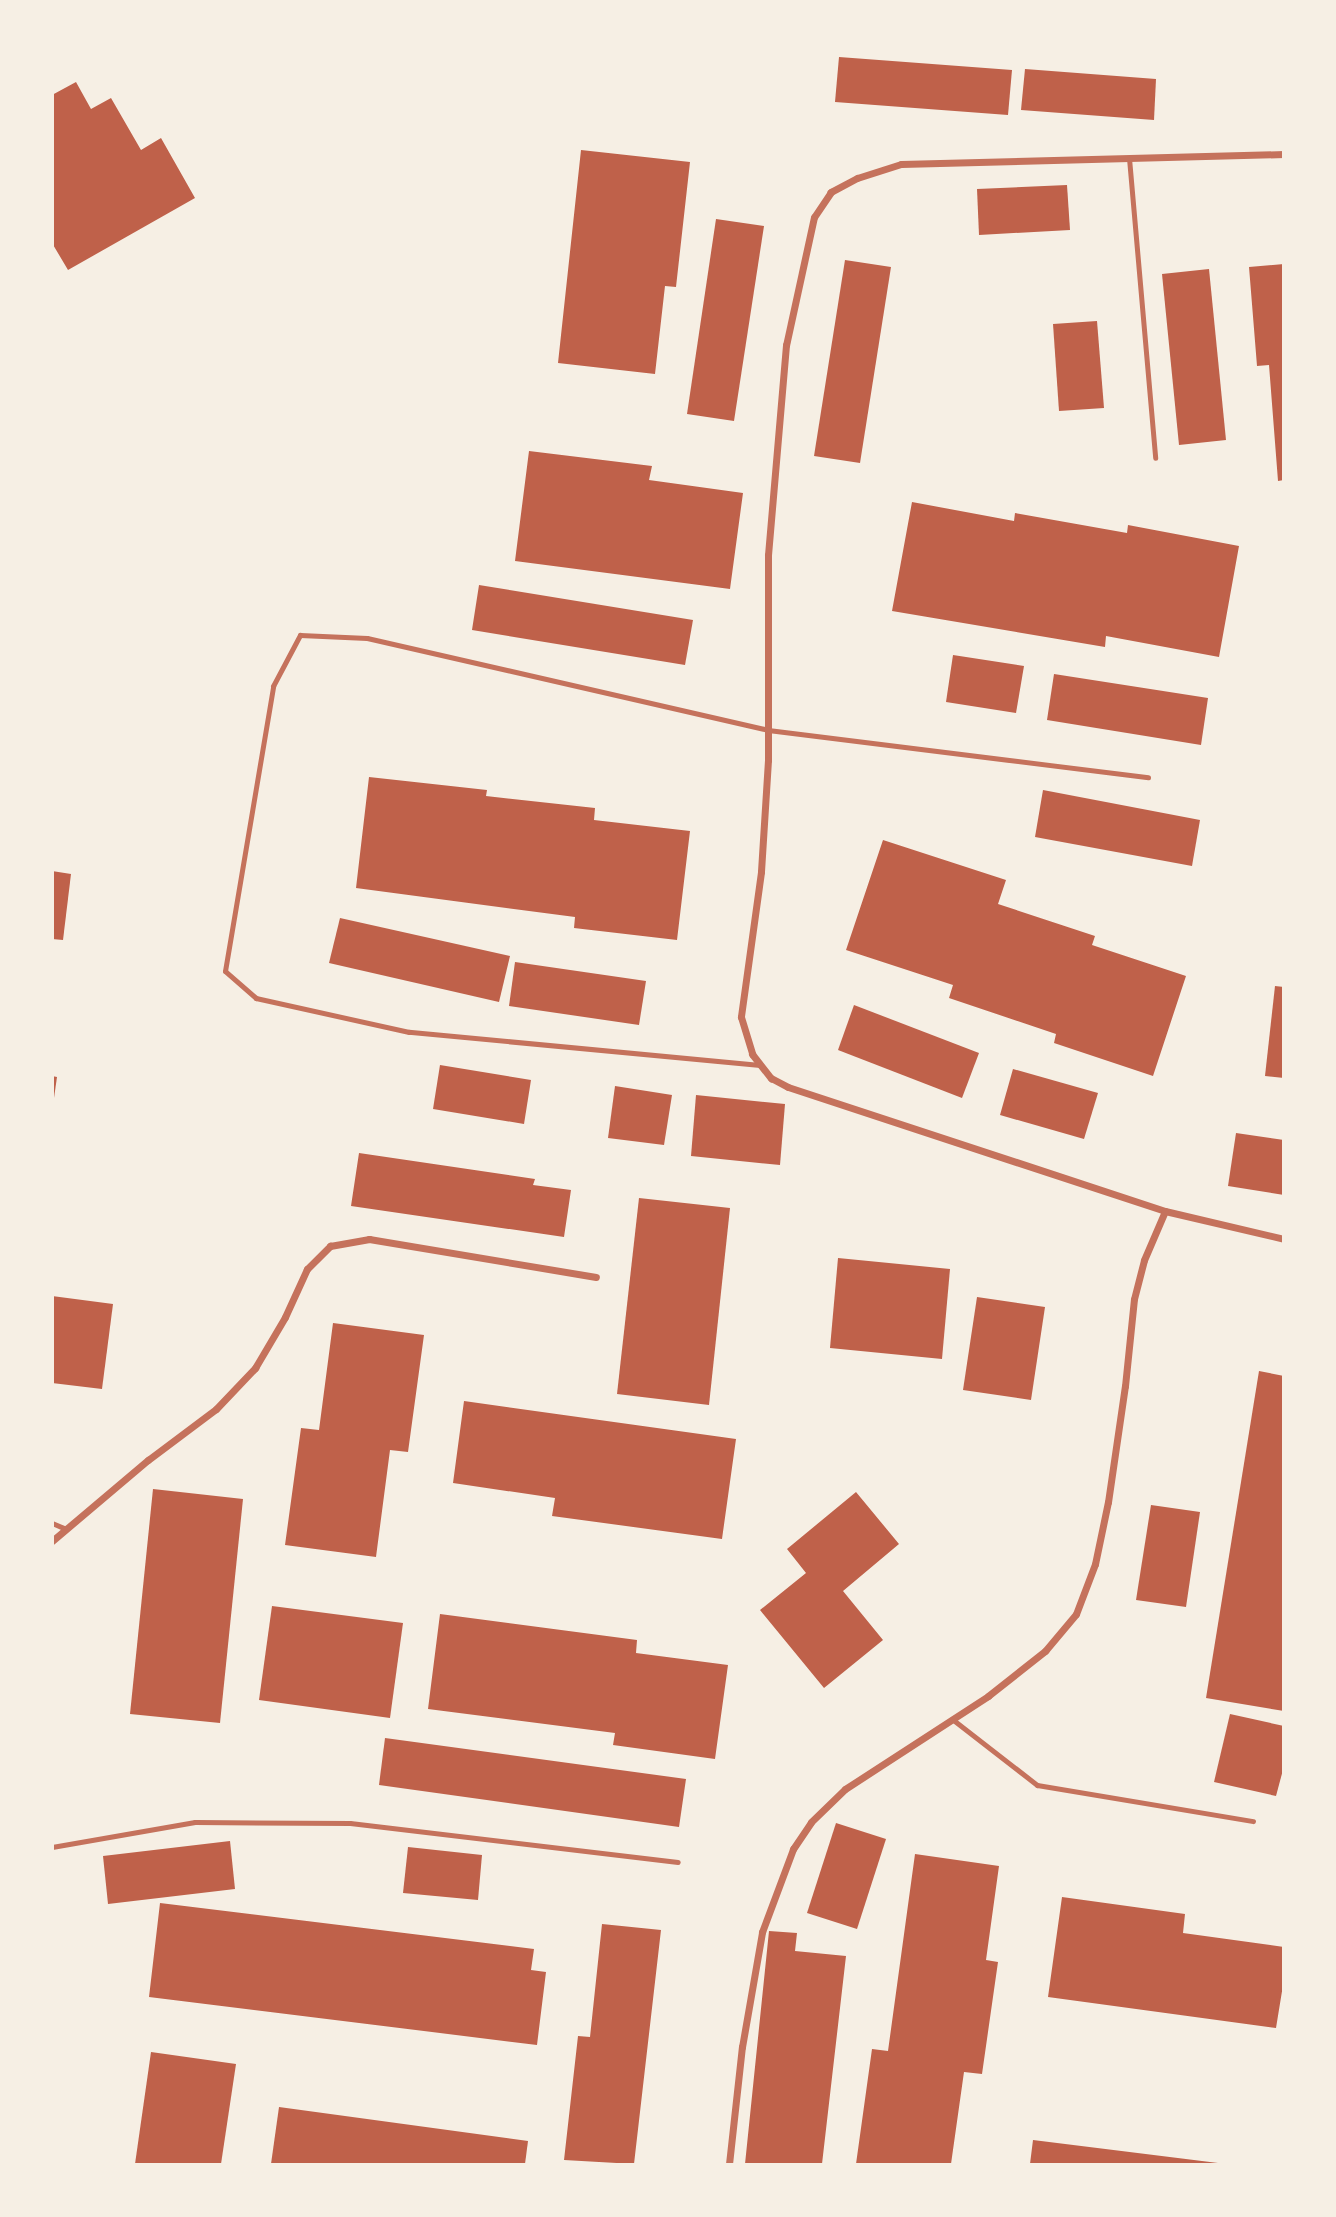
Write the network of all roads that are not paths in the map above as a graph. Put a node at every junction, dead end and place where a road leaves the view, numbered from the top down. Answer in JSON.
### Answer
{"nodes":[{"id":1,"x":1283,"y":154,"type":"edge"},
{"id":2,"x":1129,"y":158,"type":"junction"},
{"id":3,"x":1155,"y":458,"type":"dead end"},
{"id":4,"x":768,"y":730,"type":"junction"},
{"id":5,"x":1149,"y":777,"type":"dead end"},
{"id":6,"x":760,"y":1065,"type":"junction"},
{"id":7,"x":1165,"y":1211,"type":"junction"},
{"id":8,"x":1283,"y":1239,"type":"edge"},
{"id":9,"x":597,"y":1277,"type":"dead end"},
{"id":10,"x":52,"y":1523,"type":"edge"},
{"id":11,"x":64,"y":1528,"type":"junction"},
{"id":12,"x":52,"y":1541,"type":"edge"},
{"id":13,"x":951,"y":1719,"type":"junction"},
{"id":14,"x":1254,"y":1821,"type":"dead end"},
{"id":15,"x":52,"y":1847,"type":"edge"},
{"id":16,"x":678,"y":1862,"type":"dead end"},
{"id":17,"x":729,"y":2165,"type":"edge"}],
"edges":[{"from":1,"to":2,"type":"street"},
{"from":2,"to":3,"type":"lane"},
{"from":2,"to":4,"type":"street"},
{"from":4,"to":5,"type":"lane"},
{"from":4,"to":6,"type":"street"},
{"from":4,"to":6,"type":"lane"},
{"from":6,"to":7,"type":"street"},
{"from":7,"to":8,"type":"street"},
{"from":7,"to":13,"type":"street"},
{"from":9,"to":11,"type":"street"},
{"from":10,"to":11,"type":"lane"},
{"from":11,"to":12,"type":"street"},
{"from":13,"to":14,"type":"lane"},
{"from":13,"to":17,"type":"street"},
{"from":15,"to":16,"type":"lane"}]}
